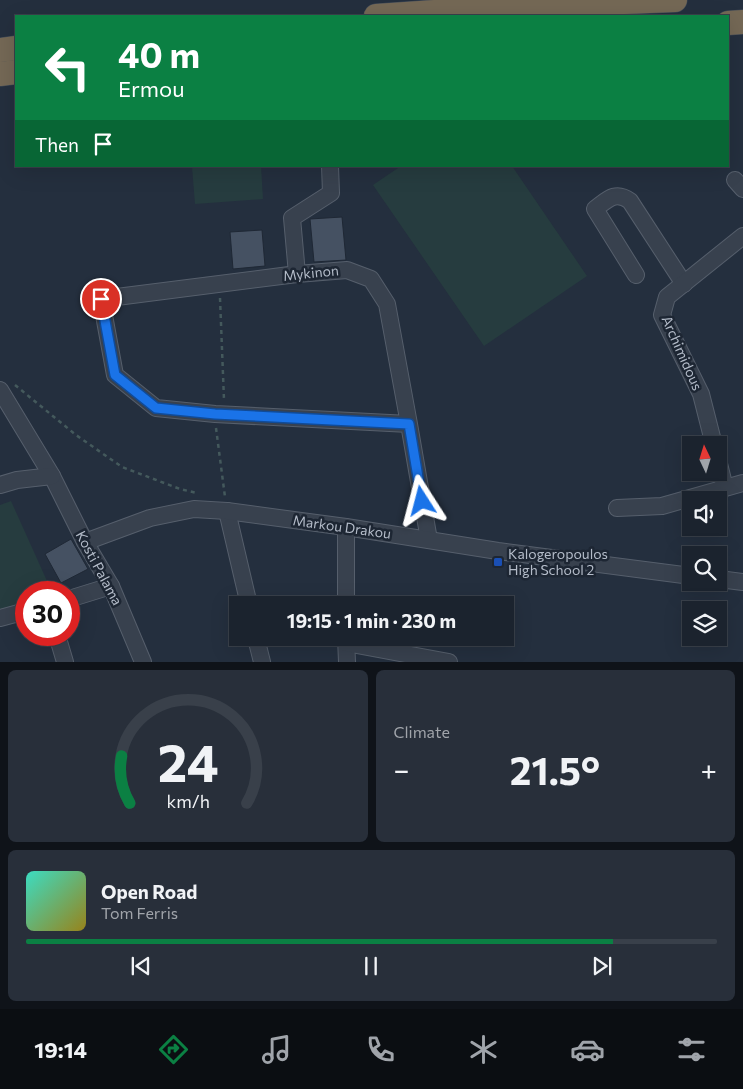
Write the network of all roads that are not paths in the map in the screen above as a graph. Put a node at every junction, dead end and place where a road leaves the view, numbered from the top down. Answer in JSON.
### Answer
{"nodes":[{"id":1,"x":559,"y":0,"type":"edge"},
{"id":2,"x":675,"y":0,"type":"edge"},
{"id":3,"x":521,"y":6,"type":"junction"},
{"id":4,"x":390,"y":15,"type":"edge"},
{"id":5,"x":743,"y":22,"type":"edge"},
{"id":6,"x":729,"y":23,"type":"edge"},
{"id":7,"x":729,"y":33,"type":"edge"},
{"id":8,"x":743,"y":33,"type":"edge"},
{"id":9,"x":15,"y":48,"type":"edge"},
{"id":10,"x":0,"y":50,"type":"edge"},
{"id":11,"x":15,"y":72,"type":"edge"},
{"id":12,"x":0,"y":74,"type":"edge"},
{"id":13,"x":330,"y":167,"type":"edge"},
{"id":14,"x":743,"y":236,"type":"edge"},
{"id":15,"x":297,"y":274,"type":"junction"},
{"id":16,"x":636,"y":275,"type":"dead end"},
{"id":17,"x":684,"y":284,"type":"junction"},
{"id":18,"x":6,"y":387,"type":"edge"},
{"id":19,"x":409,"y":424,"type":"junction"},
{"id":20,"x":712,"y":436,"type":"edge"},
{"id":21,"x":52,"y":476,"type":"junction"},
{"id":22,"x":723,"y":481,"type":"edge"},
{"id":23,"x":743,"y":483,"type":"edge"},
{"id":24,"x":0,"y":485,"type":"edge"},
{"id":25,"x":725,"y":488,"type":"junction"},
{"id":26,"x":617,"y":508,"type":"dead end"},
{"id":27,"x":227,"y":511,"type":"junction"},
{"id":28,"x":346,"y":527,"type":"junction"},
{"id":29,"x":428,"y":540,"type":"junction"},
{"id":30,"x":85,"y":542,"type":"junction"},
{"id":31,"x":682,"y":575,"type":"edge"},
{"id":32,"x":727,"y":580,"type":"edge"},
{"id":33,"x":743,"y":582,"type":"edge"},
{"id":34,"x":111,"y":586,"type":"junction"},
{"id":35,"x":80,"y":596,"type":"edge"},
{"id":36,"x":247,"y":596,"type":"edge"},
{"id":37,"x":346,"y":596,"type":"edge"},
{"id":38,"x":15,"y":614,"type":"edge"},
{"id":39,"x":0,"y":618,"type":"edge"},
{"id":40,"x":60,"y":646,"type":"edge"},
{"id":41,"x":258,"y":646,"type":"edge"},
{"id":42,"x":346,"y":646,"type":"edge"},
{"id":43,"x":375,"y":646,"type":"edge"},
{"id":44,"x":447,"y":661,"type":"edge"},
{"id":45,"x":65,"y":662,"type":"edge"},
{"id":46,"x":143,"y":662,"type":"edge"},
{"id":47,"x":262,"y":662,"type":"edge"},
{"id":48,"x":347,"y":662,"type":"edge"}],
"edges":[{"from":1,"to":3,"type":"highway"},
{"from":2,"to":3,"type":"highway"},
{"from":3,"to":4,"type":"highway"},
{"from":5,"to":6,"type":"highway"},
{"from":7,"to":8,"type":"highway"},
{"from":9,"to":10,"type":"highway"},
{"from":11,"to":12,"type":"highway"},
{"from":13,"to":15,"type":"street"},
{"from":14,"to":17,"type":"street","name":"Archimidous"},
{"from":15,"to":19,"type":"street","name":"Mykinon"},
{"from":15,"to":19,"type":"street","name":"Mykinon"},
{"from":16,"to":17,"type":"street"},
{"from":17,"to":20,"type":"street","name":"Archimidous"},
{"from":18,"to":21,"type":"street","name":"Kosti Palama"},
{"from":19,"to":29,"type":"street","name":"Mykinon"},
{"from":21,"to":24,"type":"street"},
{"from":21,"to":30,"type":"street","name":"Kosti Palama"},
{"from":22,"to":25,"type":"street"},
{"from":23,"to":25,"type":"street"},
{"from":25,"to":26,"type":"street"},
{"from":27,"to":28,"type":"street","name":"Markou Drakou"},
{"from":27,"to":30,"type":"street","name":"Markou Drakou"},
{"from":27,"to":36,"type":"street"},
{"from":28,"to":29,"type":"street","name":"Markou Drakou"},
{"from":28,"to":37,"type":"street"},
{"from":29,"to":31,"type":"street","name":"Markou Drakou"},
{"from":30,"to":34,"type":"street","name":"Kosti Palama"},
{"from":32,"to":33,"type":"street"},
{"from":34,"to":35,"type":"street"},
{"from":34,"to":46,"type":"street","name":"Kosti Palama"},
{"from":38,"to":39,"type":"street"},
{"from":40,"to":45,"type":"street"},
{"from":41,"to":47,"type":"street"},
{"from":42,"to":48,"type":"street"},
{"from":43,"to":44,"type":"street"}]}
